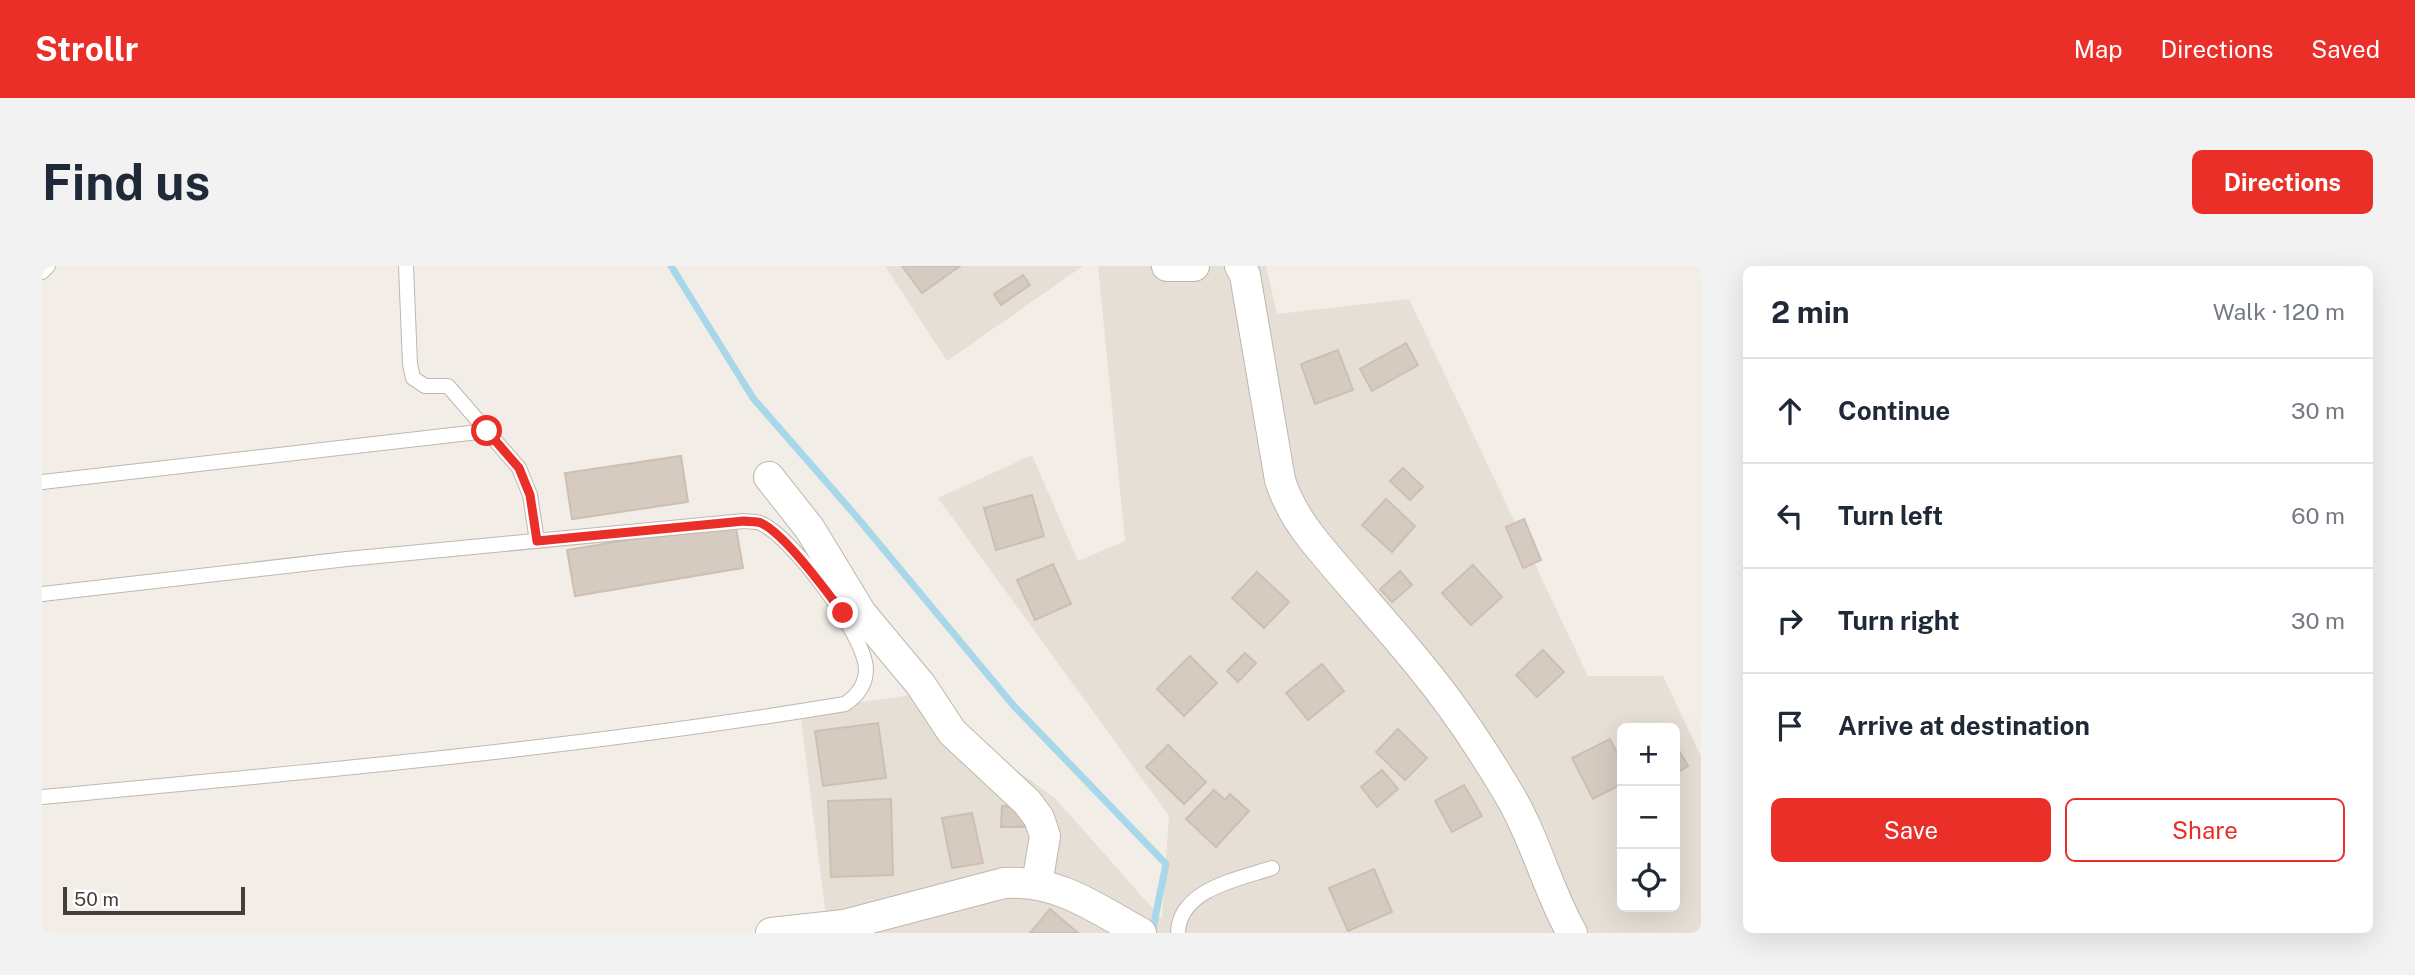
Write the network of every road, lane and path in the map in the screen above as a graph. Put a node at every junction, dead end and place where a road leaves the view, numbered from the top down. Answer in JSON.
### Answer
{"nodes":[{"id":1,"x":48,"y":266,"type":"edge"},
{"id":2,"x":406,"y":266,"type":"edge"},
{"id":3,"x":1167,"y":266,"type":"edge"},
{"id":4,"x":1194,"y":266,"type":"edge"},
{"id":5,"x":1240,"y":266,"type":"edge"},
{"id":6,"x":42,"y":272,"type":"edge"},
{"id":7,"x":487,"y":431,"type":"junction"},
{"id":8,"x":769,"y":477,"type":"dead end"},
{"id":9,"x":42,"y":482,"type":"edge"},
{"id":10,"x":537,"y":541,"type":"junction"},
{"id":11,"x":42,"y":594,"type":"edge"},
{"id":12,"x":42,"y":797,"type":"edge"},
{"id":13,"x":1272,"y":868,"type":"dead end"},
{"id":14,"x":1037,"y":884,"type":"junction"},
{"id":15,"x":1129,"y":930,"type":"edge"},
{"id":16,"x":771,"y":933,"type":"edge"},
{"id":17,"x":1178,"y":933,"type":"edge"},
{"id":18,"x":1572,"y":933,"type":"edge"}],
"edges":[{"from":1,"to":6,"type":"lane"},
{"from":2,"to":7,"type":"lane"},
{"from":3,"to":4,"type":"street"},
{"from":5,"to":18,"type":"street"},
{"from":7,"to":9,"type":"lane"},
{"from":7,"to":10,"type":"lane"},
{"from":8,"to":14,"type":"street"},
{"from":10,"to":11,"type":"lane"},
{"from":10,"to":12,"type":"lane"},
{"from":13,"to":17,"type":"lane"},
{"from":14,"to":15,"type":"street"},
{"from":14,"to":16,"type":"street"}]}
